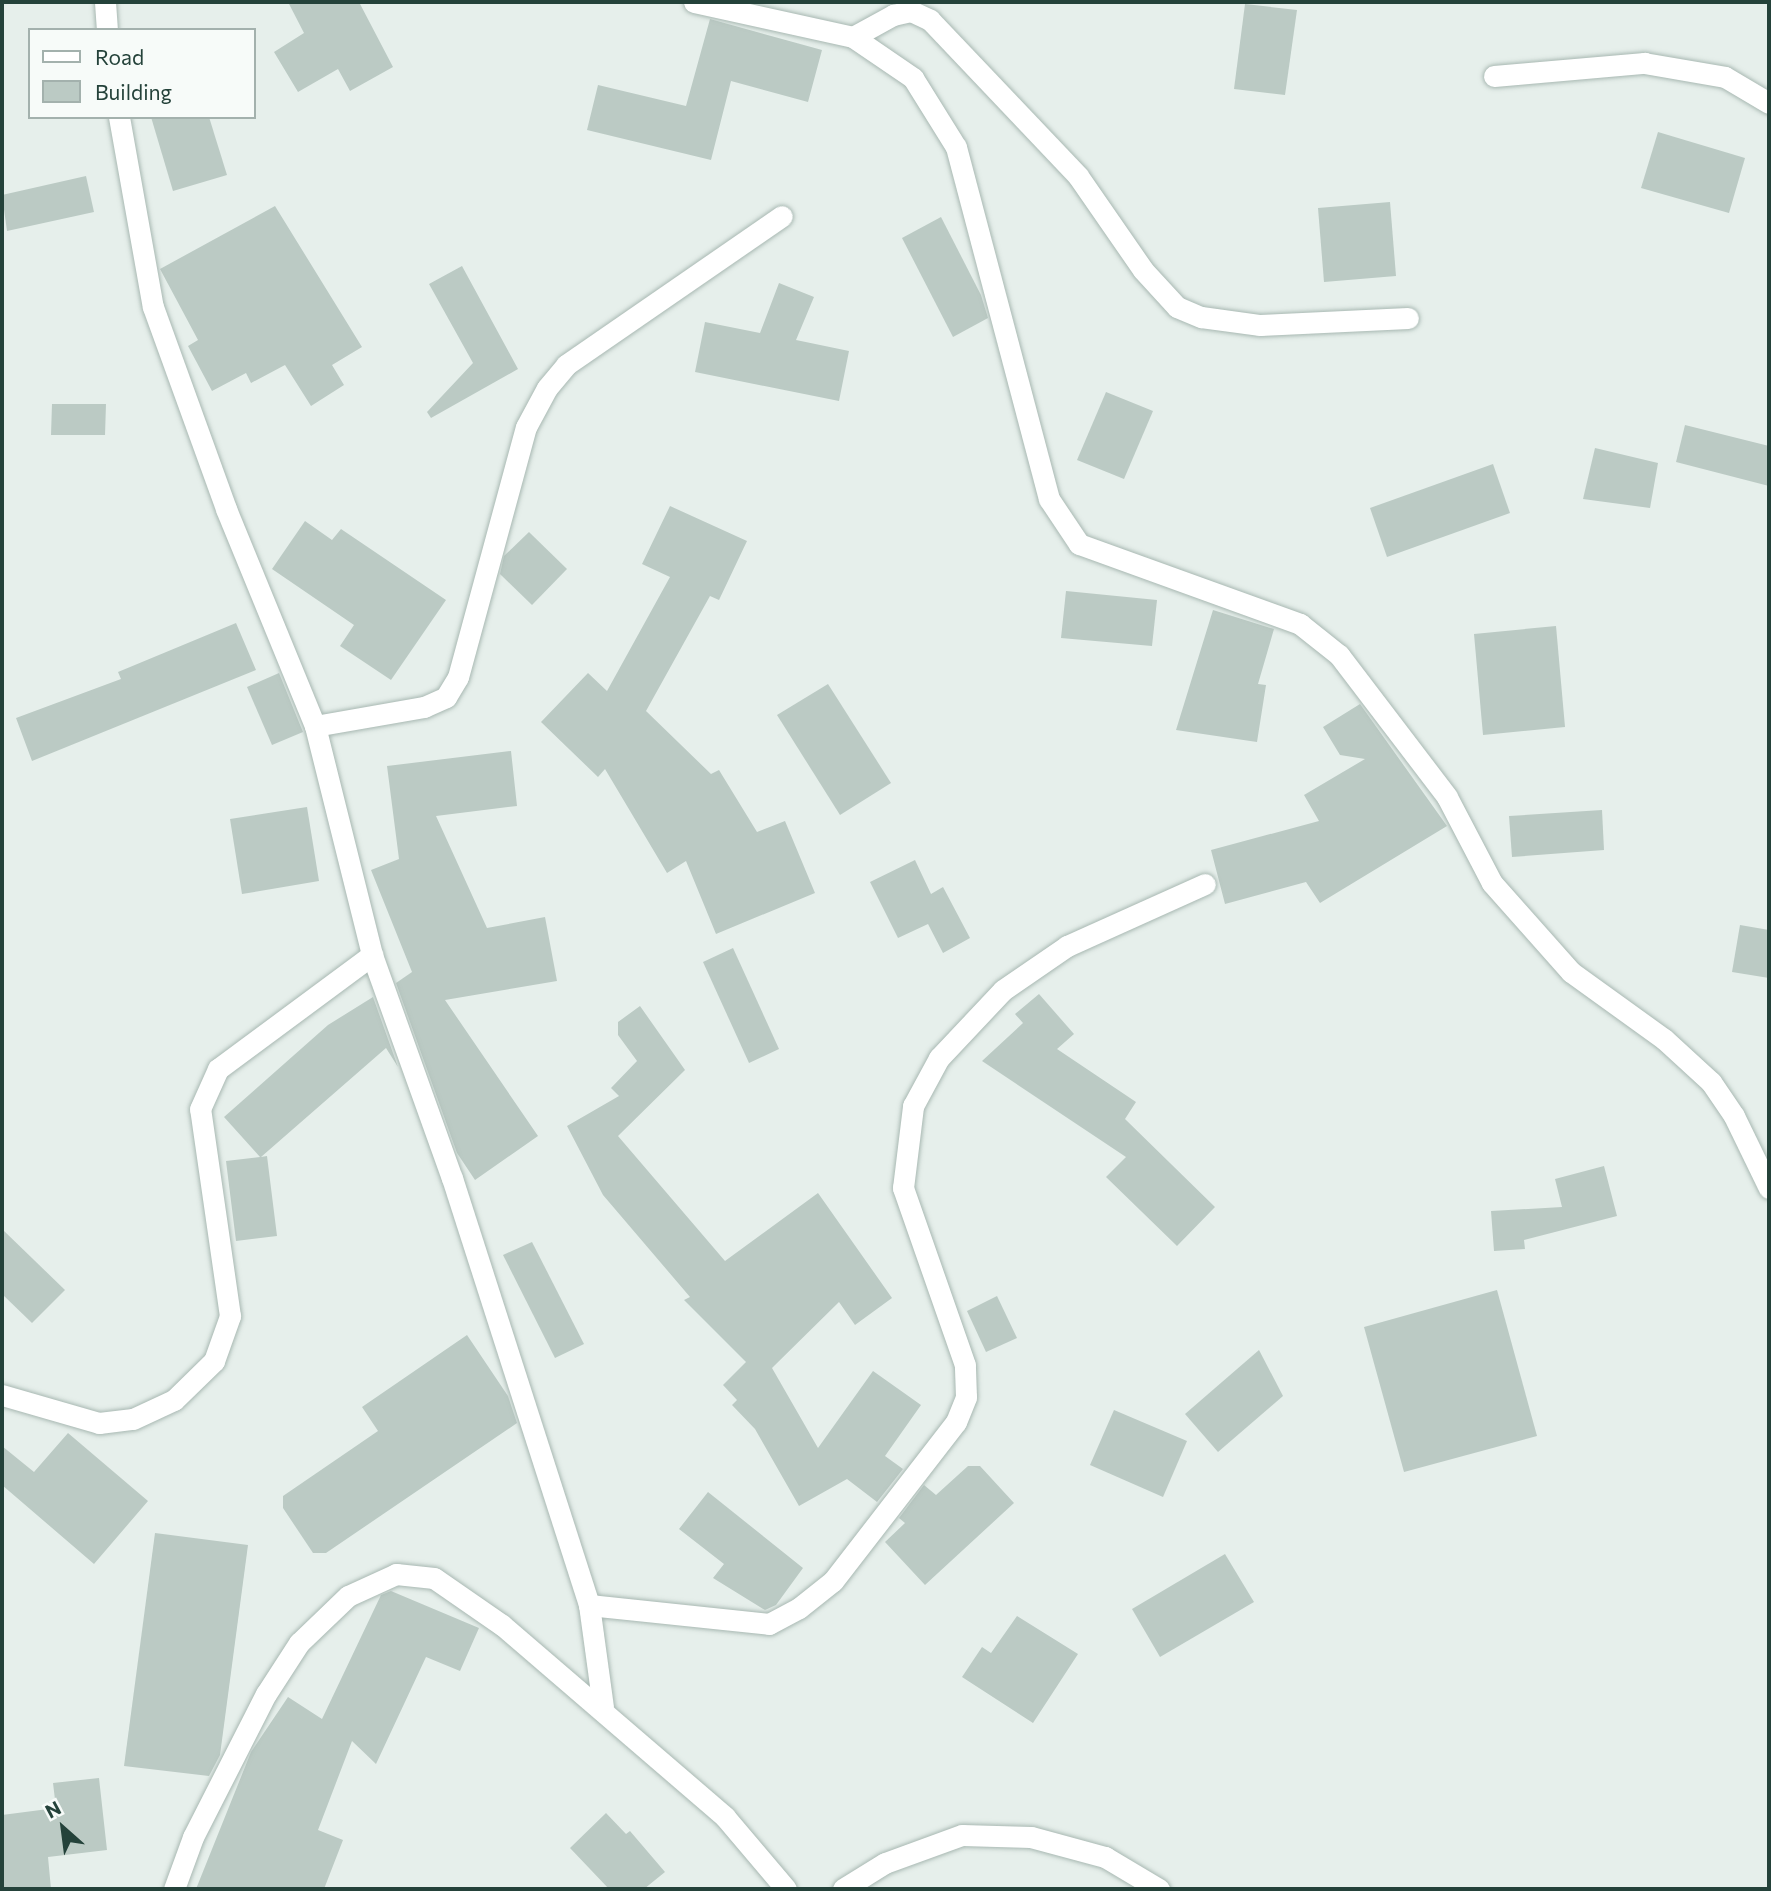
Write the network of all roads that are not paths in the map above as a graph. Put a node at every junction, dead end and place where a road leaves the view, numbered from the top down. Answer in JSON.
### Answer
{"nodes":[{"id":1,"x":105,"y":2,"type":"edge"},
{"id":2,"x":694,"y":2,"type":"edge"},
{"id":3,"x":107,"y":28,"type":"edge"},
{"id":4,"x":853,"y":37,"type":"junction"},
{"id":5,"x":1494,"y":76,"type":"dead end"},
{"id":6,"x":1769,"y":103,"type":"edge"},
{"id":7,"x":119,"y":119,"type":"edge"},
{"id":8,"x":782,"y":216,"type":"dead end"},
{"id":9,"x":1408,"y":318,"type":"dead end"},
{"id":10,"x":315,"y":726,"type":"junction"},
{"id":11,"x":1205,"y":884,"type":"dead end"},
{"id":12,"x":372,"y":955,"type":"junction"},
{"id":13,"x":1769,"y":1188,"type":"edge"},
{"id":14,"x":2,"y":1395,"type":"edge"},
{"id":15,"x":589,"y":1605,"type":"junction"},
{"id":16,"x":603,"y":1707,"type":"junction"},
{"id":17,"x":174,"y":1889,"type":"edge"},
{"id":18,"x":786,"y":1889,"type":"edge"},
{"id":19,"x":843,"y":1889,"type":"edge"},
{"id":20,"x":1159,"y":1889,"type":"edge"}],
"edges":[{"from":1,"to":3,"type":"street"},
{"from":2,"to":4,"type":"street"},
{"from":4,"to":9,"type":"street"},
{"from":4,"to":13,"type":"street"},
{"from":5,"to":6,"type":"street"},
{"from":7,"to":10,"type":"street"},
{"from":8,"to":10,"type":"street"},
{"from":10,"to":12,"type":"street"},
{"from":11,"to":15,"type":"street"},
{"from":12,"to":14,"type":"street"},
{"from":12,"to":15,"type":"street"},
{"from":15,"to":16,"type":"street"},
{"from":16,"to":17,"type":"street"},
{"from":16,"to":18,"type":"street"},
{"from":19,"to":20,"type":"street"}]}
